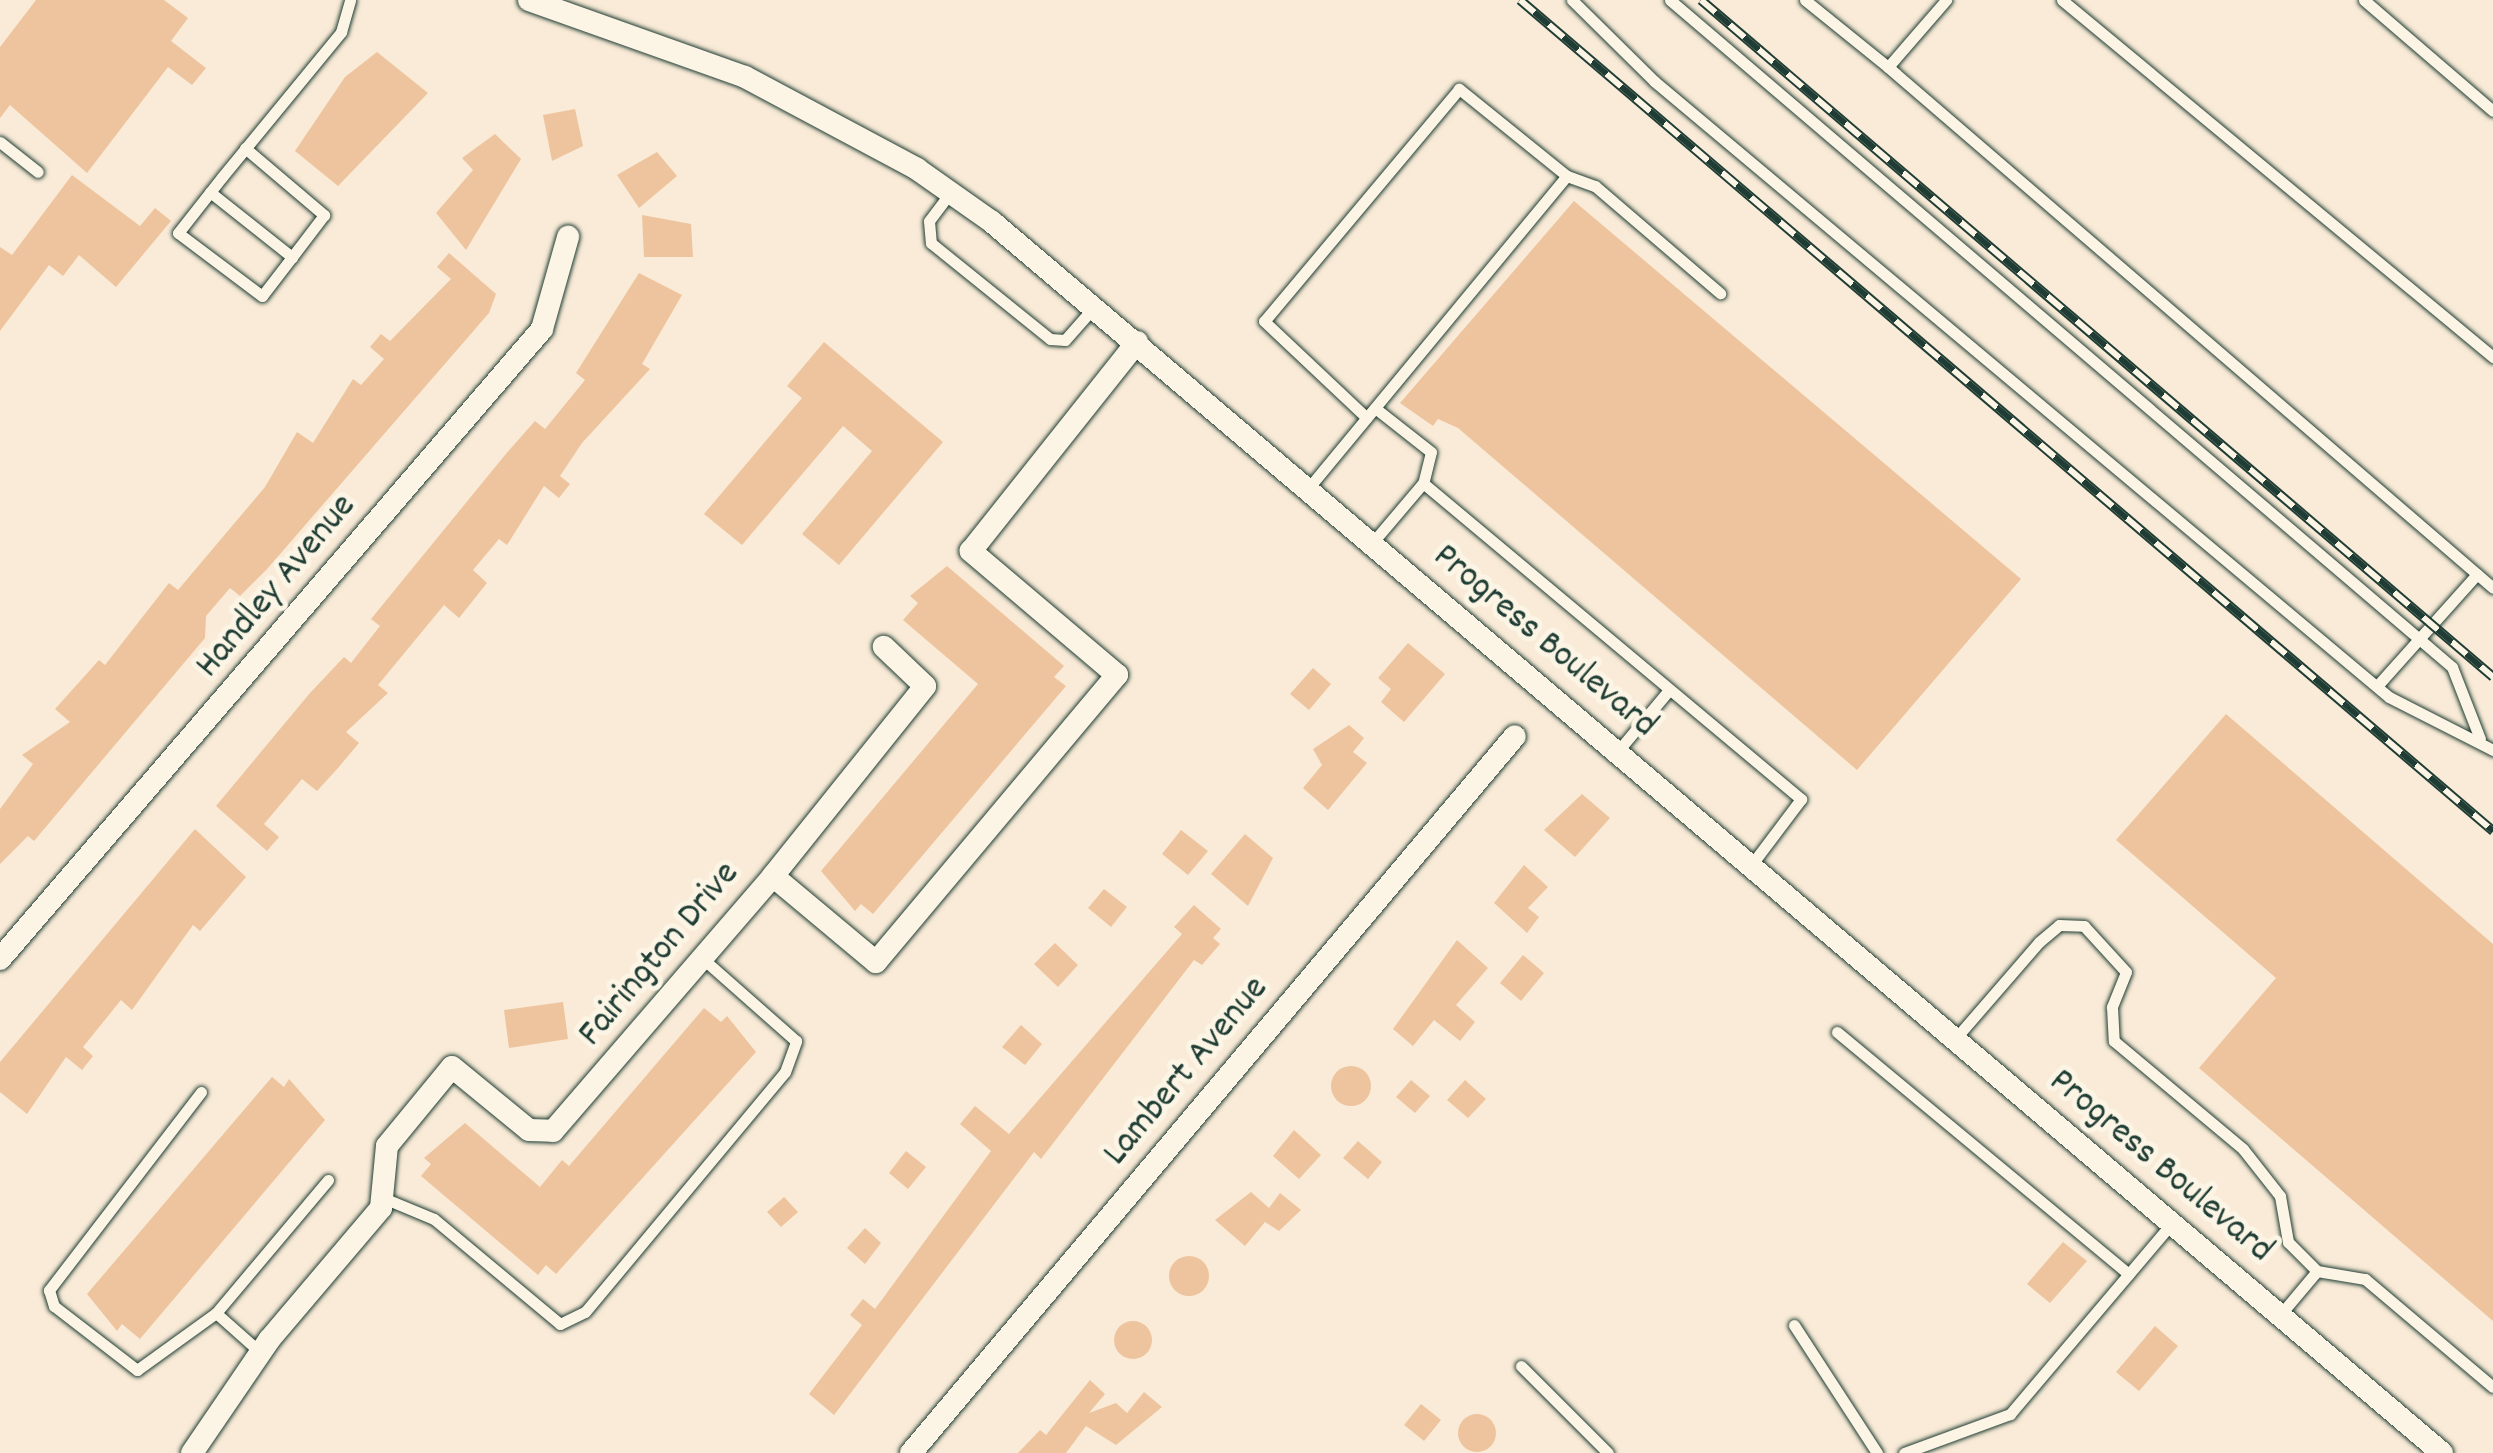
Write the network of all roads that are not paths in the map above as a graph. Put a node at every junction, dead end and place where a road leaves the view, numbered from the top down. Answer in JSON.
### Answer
{"nodes":[{"id":1,"x":350,"y":0,"type":"edge"},
{"id":2,"x":529,"y":0,"type":"edge"},
{"id":3,"x":1572,"y":0,"type":"edge"},
{"id":4,"x":1670,"y":0,"type":"edge"},
{"id":5,"x":1805,"y":0,"type":"edge"},
{"id":6,"x":1946,"y":0,"type":"edge"},
{"id":7,"x":2062,"y":0,"type":"edge"},
{"id":8,"x":2364,"y":0,"type":"edge"},
{"id":9,"x":1888,"y":67,"type":"junction"},
{"id":10,"x":2493,"y":111,"type":"edge"},
{"id":11,"x":0,"y":142,"type":"edge"},
{"id":12,"x":245,"y":148,"type":"junction"},
{"id":13,"x":38,"y":172,"type":"dead end"},
{"id":14,"x":1567,"y":176,"type":"junction"},
{"id":15,"x":210,"y":192,"type":"junction"},
{"id":16,"x":950,"y":193,"type":"junction"},
{"id":17,"x":568,"y":237,"type":"dead end"},
{"id":18,"x":292,"y":257,"type":"junction"},
{"id":19,"x":1720,"y":294,"type":"dead end"},
{"id":20,"x":1095,"y":306,"type":"junction"},
{"id":21,"x":1137,"y":342,"type":"junction"},
{"id":22,"x":2493,"y":357,"type":"edge"},
{"id":23,"x":1371,"y":413,"type":"junction"},
{"id":24,"x":1423,"y":483,"type":"junction"},
{"id":25,"x":1311,"y":485,"type":"junction"},
{"id":26,"x":1373,"y":542,"type":"junction"},
{"id":27,"x":2477,"y":574,"type":"junction"},
{"id":28,"x":2493,"y":588,"type":"edge"},
{"id":29,"x":2419,"y":639,"type":"junction"},
{"id":30,"x":884,"y":647,"type":"dead end"},
{"id":31,"x":2376,"y":686,"type":"junction"},
{"id":32,"x":1669,"y":690,"type":"junction"},
{"id":33,"x":1516,"y":736,"type":"dead end"},
{"id":34,"x":2480,"y":739,"type":"junction"},
{"id":35,"x":2493,"y":750,"type":"edge"},
{"id":36,"x":1618,"y":751,"type":"junction"},
{"id":37,"x":1752,"y":864,"type":"junction"},
{"id":38,"x":773,"y":876,"type":"junction"},
{"id":39,"x":0,"y":959,"type":"edge"},
{"id":40,"x":703,"y":959,"type":"junction"},
{"id":41,"x":1837,"y":1032,"type":"dead end"},
{"id":42,"x":1955,"y":1038,"type":"junction"},
{"id":43,"x":201,"y":1092,"type":"dead end"},
{"id":44,"x":328,"y":1180,"type":"dead end"},
{"id":45,"x":380,"y":1197,"type":"junction"},
{"id":46,"x":2172,"y":1223,"type":"junction"},
{"id":47,"x":2317,"y":1271,"type":"junction"},
{"id":48,"x":2129,"y":1274,"type":"junction"},
{"id":49,"x":216,"y":1312,"type":"junction"},
{"id":50,"x":2280,"y":1315,"type":"junction"},
{"id":51,"x":1794,"y":1325,"type":"dead end"},
{"id":52,"x":261,"y":1353,"type":"junction"},
{"id":53,"x":1520,"y":1366,"type":"dead end"},
{"id":54,"x":2493,"y":1387,"type":"edge"},
{"id":55,"x":192,"y":1453,"type":"edge"},
{"id":56,"x":911,"y":1453,"type":"edge"},
{"id":57,"x":1608,"y":1453,"type":"edge"},
{"id":58,"x":1876,"y":1453,"type":"edge"},
{"id":59,"x":1904,"y":1453,"type":"edge"},
{"id":60,"x":2442,"y":1453,"type":"edge"}],
"edges":[{"from":1,"to":12,"type":"lane"},
{"from":2,"to":16,"type":"street","name":"Progress Boulevard"},
{"from":3,"to":31,"type":"lane"},
{"from":4,"to":29,"type":"lane"},
{"from":5,"to":9,"type":"lane"},
{"from":6,"to":9,"type":"lane"},
{"from":7,"to":22,"type":"lane"},
{"from":8,"to":10,"type":"lane"},
{"from":9,"to":27,"type":"lane"},
{"from":11,"to":13,"type":"lane"},
{"from":12,"to":15,"type":"lane"},
{"from":12,"to":18,"type":"lane"},
{"from":14,"to":19,"type":"lane"},
{"from":14,"to":23,"type":"lane"},
{"from":14,"to":23,"type":"lane"},
{"from":15,"to":18,"type":"lane"},
{"from":15,"to":18,"type":"lane"},
{"from":16,"to":20,"type":"street","name":"Progress Boulevard"},
{"from":16,"to":20,"type":"lane"},
{"from":17,"to":39,"type":"street","name":"Handley Avenue"},
{"from":20,"to":21,"type":"street","name":"Progress Boulevard"},
{"from":21,"to":25,"type":"street","name":"Progress Boulevard"},
{"from":21,"to":38,"type":"street","name":"Fairington Drive"},
{"from":23,"to":24,"type":"lane"},
{"from":23,"to":25,"type":"lane"},
{"from":24,"to":26,"type":"lane"},
{"from":24,"to":32,"type":"lane"},
{"from":25,"to":26,"type":"street","name":"Progress Boulevard"},
{"from":26,"to":36,"type":"street","name":"Progress Boulevard"},
{"from":27,"to":28,"type":"lane"},
{"from":27,"to":29,"type":"lane"},
{"from":29,"to":31,"type":"lane"},
{"from":29,"to":34,"type":"lane"},
{"from":30,"to":38,"type":"street"},
{"from":31,"to":34,"type":"lane"},
{"from":32,"to":36,"type":"lane"},
{"from":32,"to":37,"type":"lane"},
{"from":33,"to":56,"type":"street","name":"Lambert Avenue"},
{"from":34,"to":35,"type":"lane"},
{"from":36,"to":37,"type":"street","name":"Progress Boulevard"},
{"from":37,"to":42,"type":"street","name":"Progress Boulevard"},
{"from":38,"to":40,"type":"street","name":"Fairington Drive"},
{"from":40,"to":45,"type":"street","name":"Fairington Drive"},
{"from":40,"to":45,"type":"lane"},
{"from":41,"to":48,"type":"lane"},
{"from":42,"to":46,"type":"street","name":"Progress Boulevard"},
{"from":42,"to":47,"type":"lane"},
{"from":43,"to":49,"type":"lane"},
{"from":44,"to":49,"type":"lane"},
{"from":45,"to":52,"type":"street","name":"Fairington Drive"},
{"from":46,"to":48,"type":"lane"},
{"from":46,"to":50,"type":"street","name":"Progress Boulevard"},
{"from":47,"to":50,"type":"lane"},
{"from":47,"to":54,"type":"lane"},
{"from":48,"to":59,"type":"lane"},
{"from":49,"to":52,"type":"lane"},
{"from":50,"to":60,"type":"street","name":"Progress Boulevard"},
{"from":51,"to":58,"type":"lane"},
{"from":52,"to":55,"type":"street","name":"Fairington Drive"},
{"from":53,"to":57,"type":"lane"}]}
